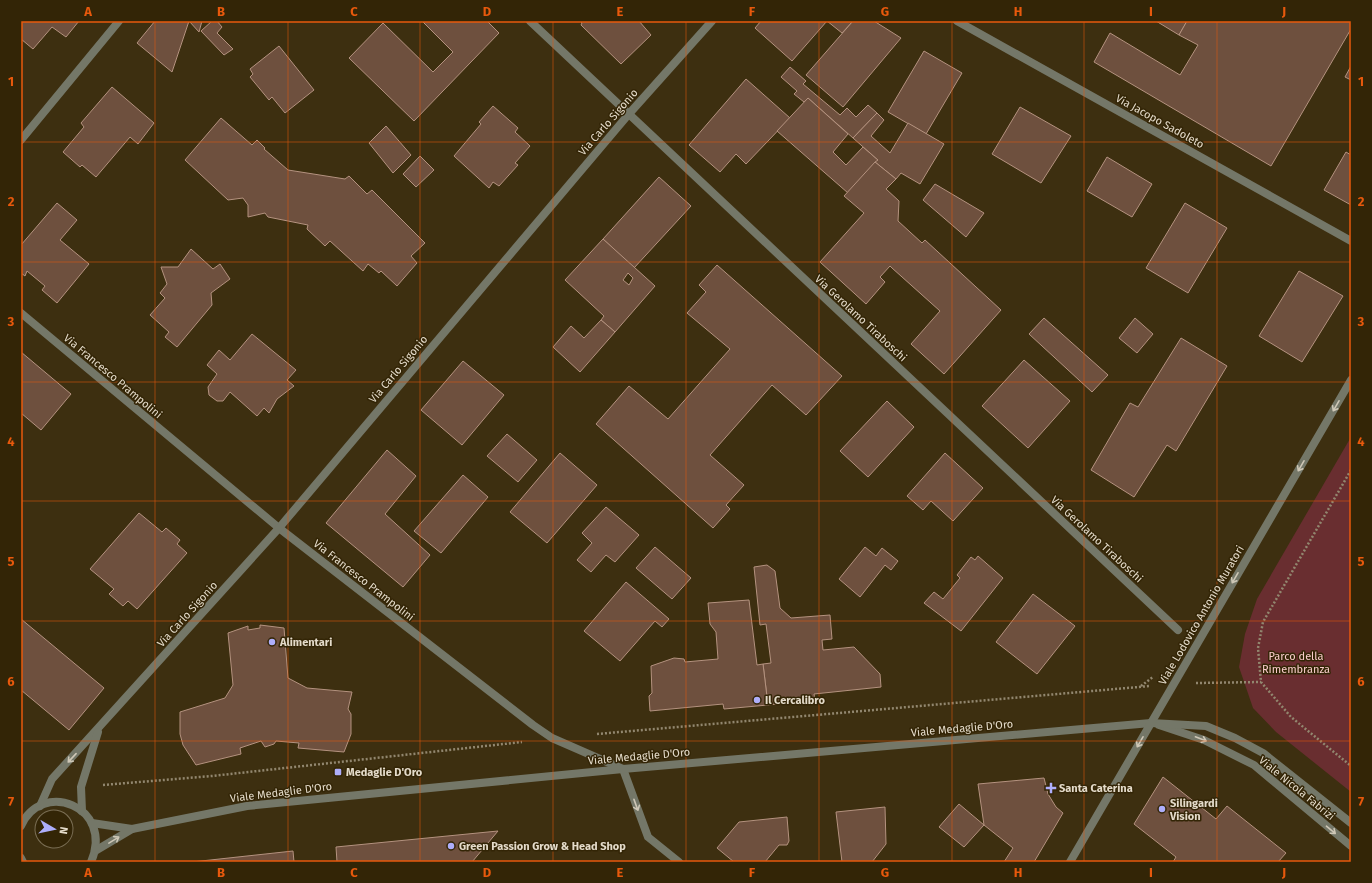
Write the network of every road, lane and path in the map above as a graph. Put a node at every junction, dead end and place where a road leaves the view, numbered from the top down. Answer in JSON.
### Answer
{"nodes":[{"id":1,"x":119,"y":21,"type":"edge"},
{"id":2,"x":530,"y":21,"type":"edge"},
{"id":3,"x":712,"y":21,"type":"edge"},
{"id":4,"x":957,"y":21,"type":"edge"},
{"id":5,"x":628,"y":115,"type":"junction"},
{"id":6,"x":21,"y":140,"type":"edge"},
{"id":7,"x":1351,"y":241,"type":"edge"},
{"id":8,"x":21,"y":313,"type":"edge"},
{"id":9,"x":1351,"y":380,"type":"edge"},
{"id":10,"x":1351,"y":470,"type":"edge"},
{"id":11,"x":279,"y":528,"type":"junction"},
{"id":12,"x":1178,"y":630,"type":"dead end"},
{"id":13,"x":1261,"y":682,"type":"junction"},
{"id":14,"x":1174,"y":684,"type":"junction"},
{"id":15,"x":1150,"y":723,"type":"junction"},
{"id":16,"x":98,"y":729,"type":"junction"},
{"id":17,"x":1351,"y":766,"type":"edge"},
{"id":18,"x":623,"y":769,"type":"junction"},
{"id":19,"x":40,"y":806,"type":"junction"},
{"id":20,"x":82,"y":811,"type":"junction"},
{"id":21,"x":22,"y":823,"type":"edge"},
{"id":22,"x":92,"y":823,"type":"junction"},
{"id":23,"x":1351,"y":824,"type":"edge"},
{"id":24,"x":132,"y":829,"type":"junction"},
{"id":25,"x":1351,"y":846,"type":"edge"},
{"id":26,"x":96,"y":851,"type":"junction"},
{"id":27,"x":21,"y":858,"type":"edge"},
{"id":28,"x":22,"y":862,"type":"edge"},
{"id":29,"x":91,"y":862,"type":"edge"},
{"id":30,"x":679,"y":862,"type":"edge"},
{"id":31,"x":1070,"y":862,"type":"edge"}],
"edges":[{"from":1,"to":6,"type":"street"},
{"from":2,"to":5,"type":"street","name":"Via Gerolamo Tiraboschi"},
{"from":3,"to":5,"type":"street","name":"Via Carlo Sigonio"},
{"from":4,"to":7,"type":"street","name":"Via Jacopo Sadoleto"},
{"from":5,"to":11,"type":"street","name":"Via Carlo Sigonio"},
{"from":5,"to":12,"type":"street","name":"Via Gerolamo Tiraboschi"},
{"from":8,"to":11,"type":"street","name":"Via Francesco Prampolini"},
{"from":9,"to":14,"type":"street","name":"Viale Lodovico Antonio Muratori","one_way":true},
{"from":10,"to":13,"type":"path"},
{"from":11,"to":16,"type":"street","name":"Via Carlo Sigonio"},
{"from":11,"to":18,"type":"street","name":"Via Francesco Prampolini"},
{"from":13,"to":14,"type":"path"},
{"from":13,"to":17,"type":"path"},
{"from":14,"to":15,"type":"street","name":"Viale Lodovico Antonio Muratori"},
{"from":15,"to":18,"type":"street","name":"Viale Medaglie D'Oro"},
{"from":15,"to":23,"type":"street","name":"Viale Nicola Fabrizi"},
{"from":15,"to":25,"type":"street","name":"Viale Nicola Fabrizi","one_way":true},
{"from":15,"to":31,"type":"street","name":"Viale Lodovico Antonio Muratori","one_way":true},
{"from":16,"to":19,"type":"street","name":"Via Carlo Sigonio","one_way":true},
{"from":16,"to":20,"type":"street","name":"Via Carlo Sigonio"},
{"from":18,"to":24,"type":"street","name":"Viale Medaglie D'Oro"},
{"from":18,"to":30,"type":"street","one_way":true},
{"from":19,"to":20,"type":"street"},
{"from":19,"to":21,"type":"street"},
{"from":20,"to":22,"type":"street"},
{"from":22,"to":24,"type":"street","name":"Viale Medaglie D'Oro"},
{"from":22,"to":26,"type":"street"},
{"from":26,"to":24,"type":"street","name":"Viale Medaglie D'Oro","one_way":true},
{"from":26,"to":29,"type":"street"},
{"from":27,"to":28,"type":"street"}]}
